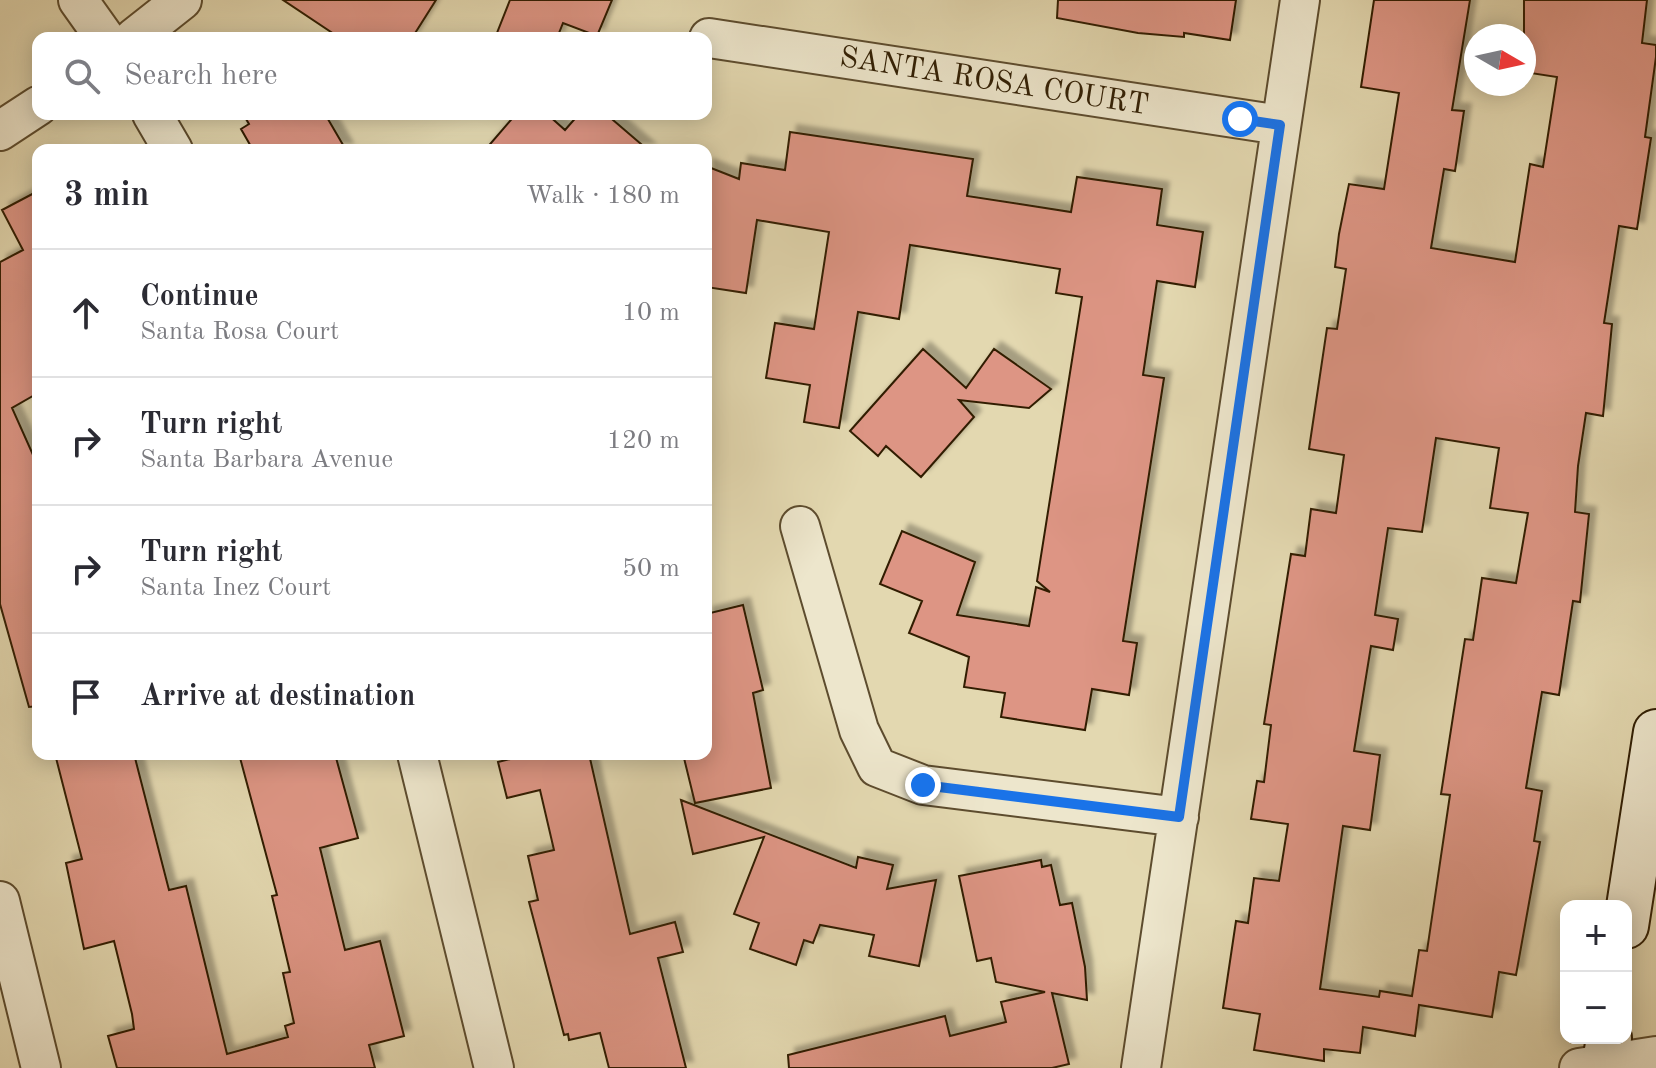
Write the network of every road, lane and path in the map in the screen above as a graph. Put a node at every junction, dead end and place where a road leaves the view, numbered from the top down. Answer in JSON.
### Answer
{"nodes":[{"id":1,"x":78,"y":0,"type":"edge"},
{"id":2,"x":182,"y":0,"type":"edge"},
{"id":3,"x":1300,"y":0,"type":"edge"},
{"id":4,"x":101,"y":32,"type":"edge"},
{"id":5,"x":142,"y":32,"type":"edge"},
{"id":6,"x":712,"y":38,"type":"edge"},
{"id":7,"x":32,"y":110,"type":"edge"},
{"id":8,"x":156,"y":120,"type":"edge"},
{"id":9,"x":1280,"y":125,"type":"junction"},
{"id":10,"x":0,"y":131,"type":"edge"},
{"id":11,"x":170,"y":144,"type":"edge"},
{"id":12,"x":800,"y":526,"type":"dead end"},
{"id":13,"x":1656,"y":732,"type":"edge"},
{"id":14,"x":418,"y":760,"type":"edge"},
{"id":15,"x":1179,"y":817,"type":"junction"},
{"id":16,"x":1630,"y":900,"type":"edge"},
{"id":17,"x":0,"y":901,"type":"edge"},
{"id":18,"x":1656,"y":1056,"type":"edge"},
{"id":19,"x":1600,"y":1059,"type":"edge"},
{"id":20,"x":41,"y":1068,"type":"edge"},
{"id":21,"x":494,"y":1068,"type":"edge"},
{"id":22,"x":1141,"y":1068,"type":"edge"}],
"edges":[{"from":1,"to":4,"type":"street"},
{"from":2,"to":5,"type":"street"},
{"from":3,"to":9,"type":"street"},
{"from":6,"to":9,"type":"street","name":"SANTA ROSA COURT"},
{"from":7,"to":10,"type":"street"},
{"from":8,"to":11,"type":"street"},
{"from":9,"to":15,"type":"street"},
{"from":12,"to":15,"type":"street"},
{"from":13,"to":16,"type":"street"},
{"from":14,"to":21,"type":"street"},
{"from":15,"to":22,"type":"street"},
{"from":17,"to":20,"type":"street"},
{"from":18,"to":19,"type":"street"}]}
